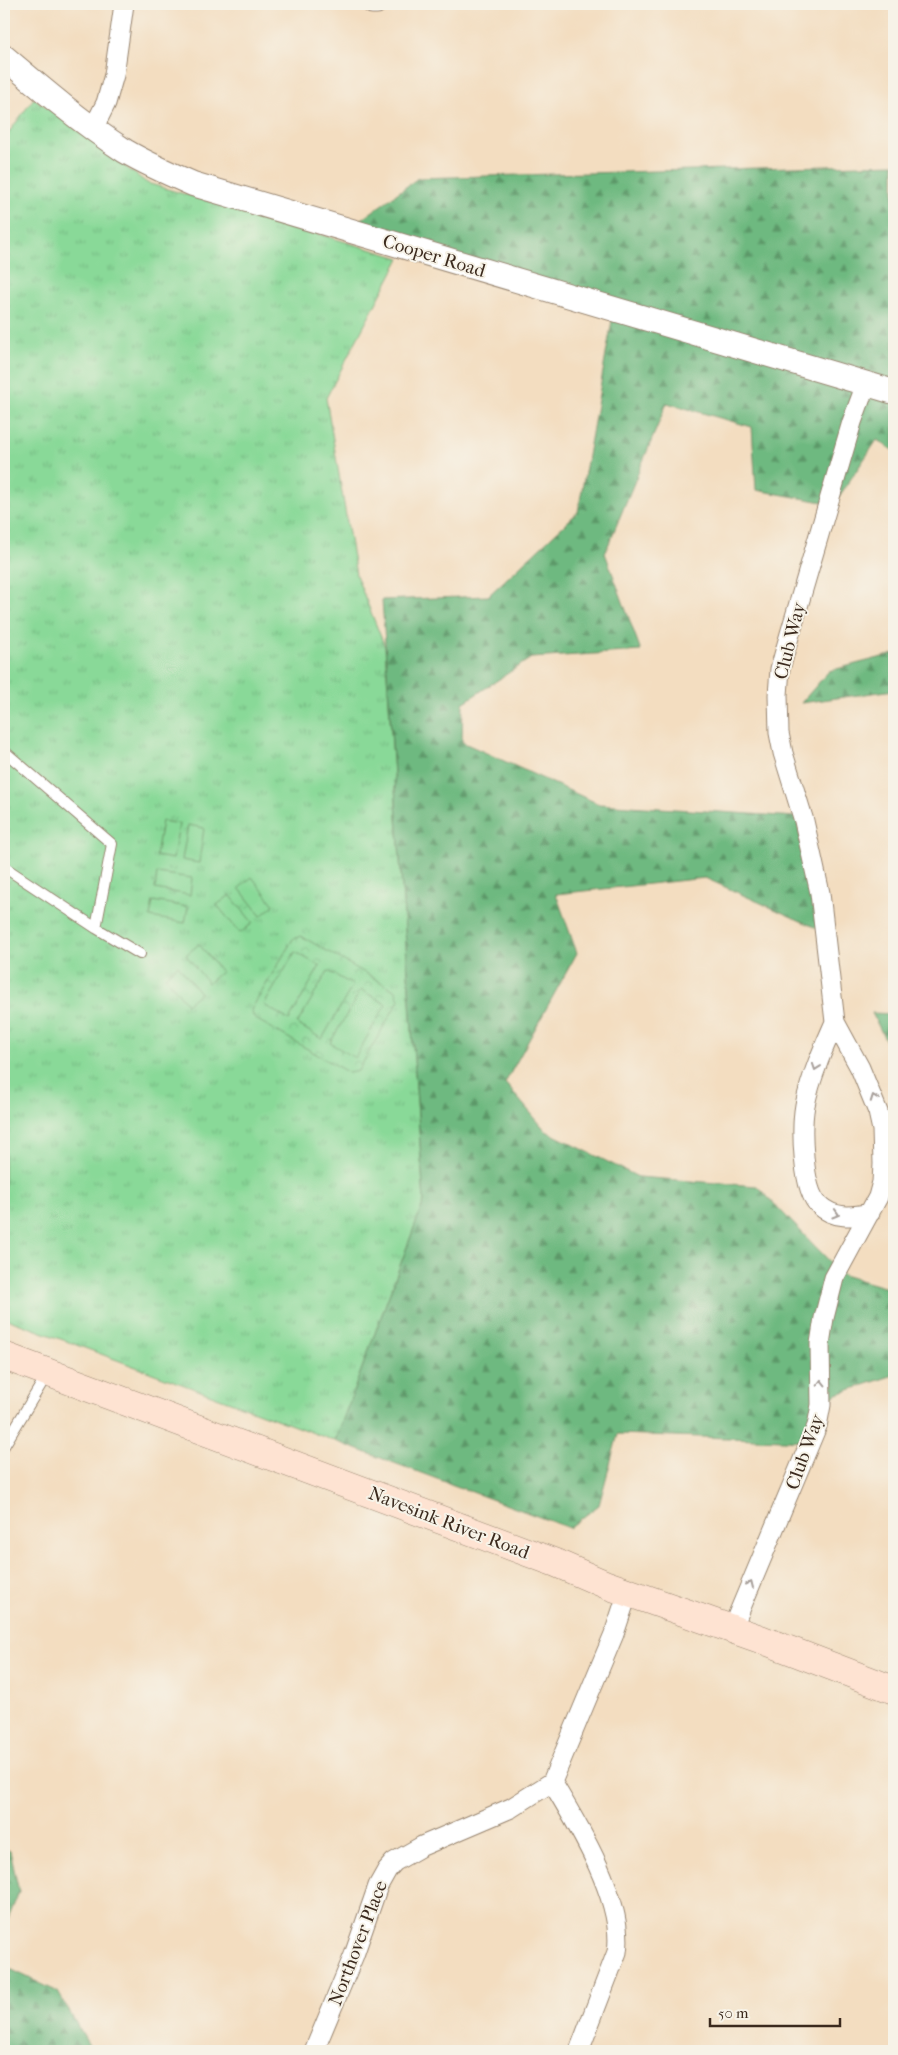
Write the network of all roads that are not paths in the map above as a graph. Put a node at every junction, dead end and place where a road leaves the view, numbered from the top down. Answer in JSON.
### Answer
{"nodes":[{"id":1,"x":124,"y":4,"type":"edge"},
{"id":2,"x":372,"y":4,"type":"edge"},
{"id":3,"x":378,"y":4,"type":"edge"},
{"id":4,"x":4,"y":57,"type":"edge"},
{"id":5,"x":93,"y":129,"type":"junction"},
{"id":6,"x":866,"y":384,"type":"junction"},
{"id":7,"x":894,"y":392,"type":"edge"},
{"id":8,"x":4,"y":751,"type":"edge"},
{"id":9,"x":4,"y":867,"type":"edge"},
{"id":10,"x":96,"y":928,"type":"junction"},
{"id":11,"x":140,"y":954,"type":"dead end"},
{"id":12,"x":835,"y":1022,"type":"junction"},
{"id":13,"x":870,"y":1213,"type":"junction"},
{"id":14,"x":4,"y":1356,"type":"edge"},
{"id":15,"x":48,"y":1372,"type":"junction"},
{"id":16,"x":4,"y":1446,"type":"edge"},
{"id":17,"x":628,"y":1592,"type":"junction"},
{"id":18,"x":732,"y":1629,"type":"junction"},
{"id":19,"x":894,"y":1690,"type":"edge"},
{"id":20,"x":552,"y":1782,"type":"junction"},
{"id":21,"x":314,"y":2051,"type":"edge"},
{"id":22,"x":579,"y":2051,"type":"edge"}],
"edges":[{"from":1,"to":5,"type":"street"},
{"from":2,"to":3,"type":"street"},
{"from":4,"to":5,"type":"street","name":"Cooper Road"},
{"from":5,"to":6,"type":"street","name":"Cooper Road"},
{"from":6,"to":7,"type":"street","name":"Cooper Road"},
{"from":6,"to":12,"type":"street","name":"Club Way"},
{"from":8,"to":10,"type":"lane"},
{"from":9,"to":10,"type":"lane"},
{"from":10,"to":11,"type":"lane"},
{"from":13,"to":12,"type":"street","name":"Club Way","one_way":true},
{"from":12,"to":13,"type":"street","one_way":true},
{"from":18,"to":13,"type":"street","name":"Club Way","one_way":true},
{"from":14,"to":15,"type":"main road","name":"Navesink River Road"},
{"from":15,"to":16,"type":"lane"},
{"from":15,"to":17,"type":"main road","name":"Navesink River Road"},
{"from":17,"to":18,"type":"main road","name":"Navesink River Road"},
{"from":17,"to":20,"type":"street"},
{"from":18,"to":19,"type":"main road","name":"Navesink River Road"},
{"from":20,"to":21,"type":"street","name":"Northover Place"},
{"from":20,"to":22,"type":"street"}]}
